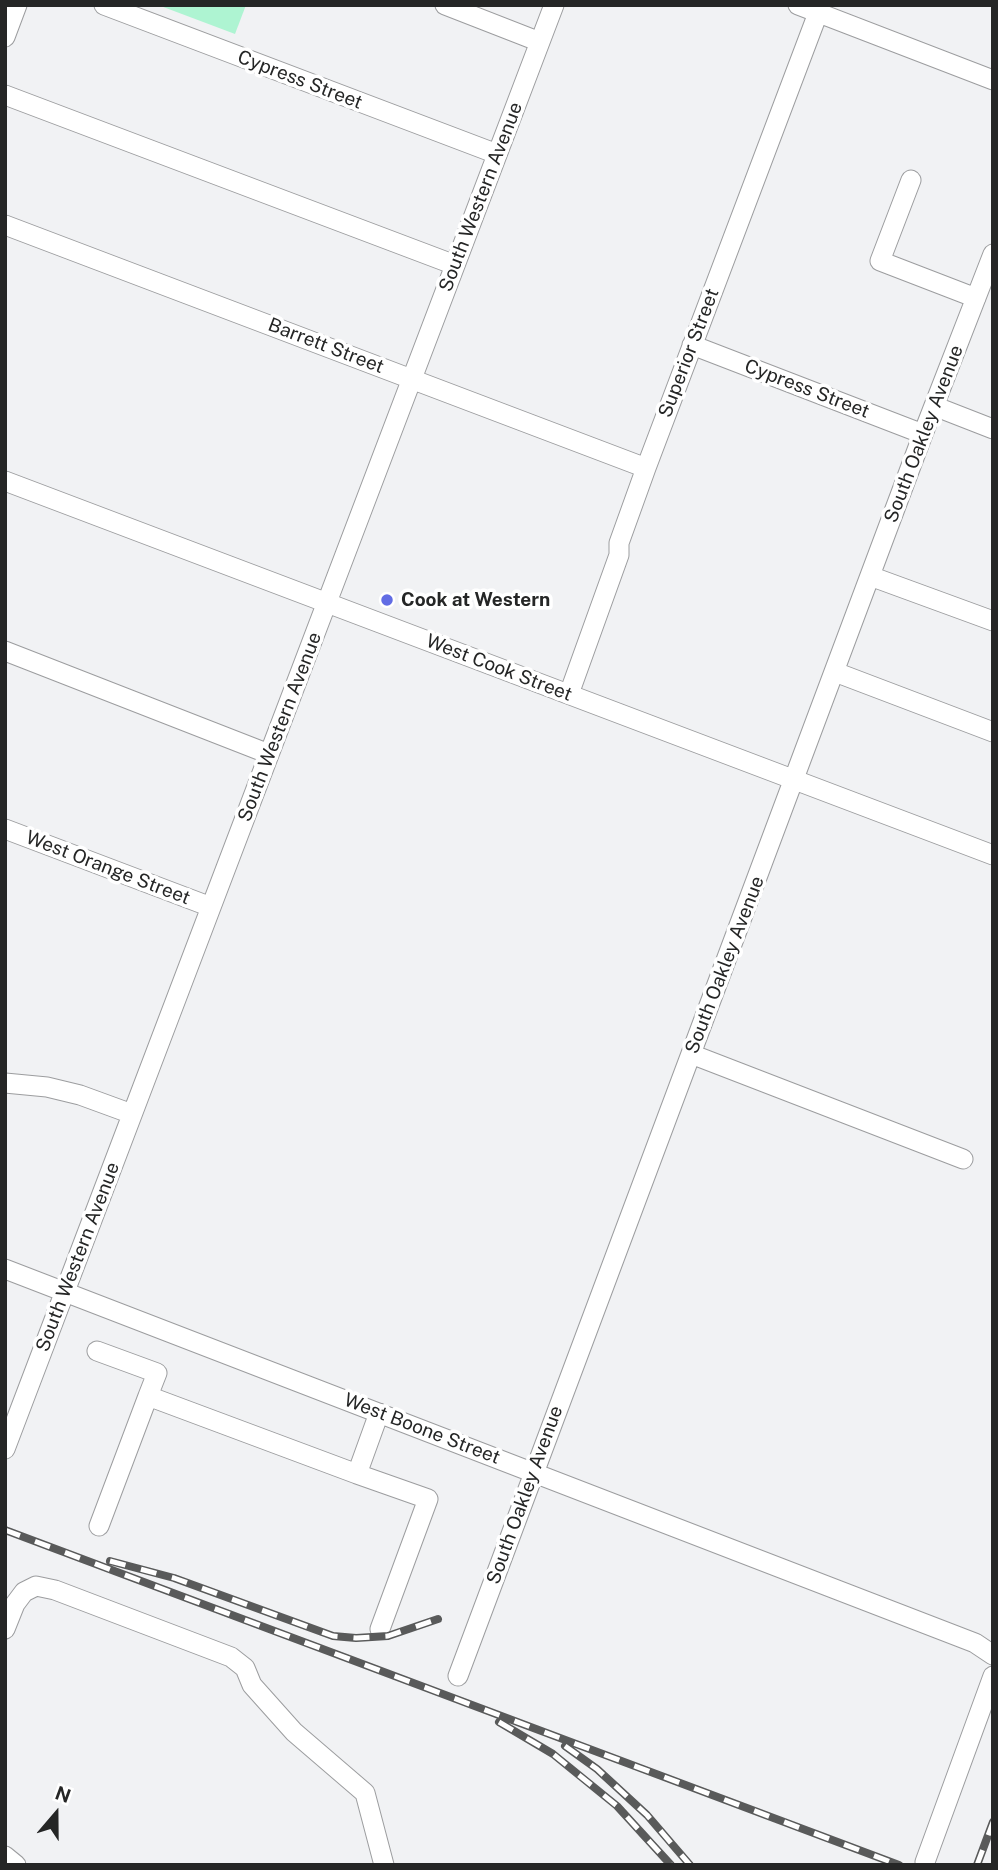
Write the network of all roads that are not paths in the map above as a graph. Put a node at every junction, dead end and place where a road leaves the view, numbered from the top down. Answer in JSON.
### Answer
{"nodes":[{"id":1,"x":17,"y":5,"type":"edge"},
{"id":2,"x":104,"y":5,"type":"edge"},
{"id":3,"x":445,"y":5,"type":"edge"},
{"id":4,"x":554,"y":5,"type":"edge"},
{"id":5,"x":798,"y":5,"type":"edge"},
{"id":6,"x":818,"y":13,"type":"junction"},
{"id":7,"x":5,"y":37,"type":"edge"},
{"id":8,"x":540,"y":42,"type":"junction"},
{"id":9,"x":991,"y":75,"type":"edge"},
{"id":10,"x":5,"y":95,"type":"edge"},
{"id":11,"x":497,"y":155,"type":"junction"},
{"id":12,"x":911,"y":180,"type":"dead end"},
{"id":13,"x":5,"y":225,"type":"edge"},
{"id":14,"x":991,"y":261,"type":"edge"},
{"id":15,"x":455,"y":265,"type":"junction"},
{"id":16,"x":976,"y":298,"type":"junction"},
{"id":17,"x":692,"y":345,"type":"junction"},
{"id":18,"x":412,"y":379,"type":"junction"},
{"id":19,"x":934,"y":406,"type":"junction"},
{"id":20,"x":993,"y":429,"type":"edge"},
{"id":21,"x":923,"y":434,"type":"junction"},
{"id":22,"x":646,"y":468,"type":"junction"},
{"id":23,"x":5,"y":481,"type":"edge"},
{"id":24,"x":870,"y":576,"type":"junction"},
{"id":25,"x":327,"y":603,"type":"junction"},
{"id":26,"x":993,"y":621,"type":"edge"},
{"id":27,"x":5,"y":651,"type":"edge"},
{"id":28,"x":835,"y":672,"type":"junction"},
{"id":29,"x":569,"y":694,"type":"junction"},
{"id":30,"x":993,"y":732,"type":"edge"},
{"id":31,"x":270,"y":754,"type":"junction"},
{"id":32,"x":795,"y":780,"type":"junction"},
{"id":33,"x":5,"y":829,"type":"edge"},
{"id":34,"x":993,"y":855,"type":"edge"},
{"id":35,"x":211,"y":907,"type":"junction"},
{"id":36,"x":691,"y":1054,"type":"junction"},
{"id":37,"x":5,"y":1083,"type":"edge"},
{"id":38,"x":132,"y":1114,"type":"junction"},
{"id":39,"x":963,"y":1158,"type":"dead end"},
{"id":40,"x":5,"y":1269,"type":"edge"},
{"id":41,"x":65,"y":1291,"type":"junction"},
{"id":42,"x":97,"y":1351,"type":"dead end"},
{"id":43,"x":148,"y":1396,"type":"junction"},
{"id":44,"x":379,"y":1413,"type":"junction"},
{"id":45,"x":5,"y":1449,"type":"edge"},
{"id":46,"x":533,"y":1472,"type":"junction"},
{"id":47,"x":357,"y":1474,"type":"junction"},
{"id":48,"x":99,"y":1526,"type":"dead end"},
{"id":49,"x":5,"y":1629,"type":"edge"},
{"id":50,"x":380,"y":1629,"type":"dead end"},
{"id":51,"x":993,"y":1656,"type":"edge"},
{"id":52,"x":458,"y":1676,"type":"dead end"},
{"id":53,"x":993,"y":1676,"type":"edge"},
{"id":54,"x":5,"y":1856,"type":"edge"},
{"id":55,"x":925,"y":1863,"type":"dead end"},
{"id":56,"x":16,"y":1865,"type":"edge"},
{"id":57,"x":384,"y":1865,"type":"edge"}],
"edges":[{"from":1,"to":7,"type":"street"},
{"from":2,"to":11,"type":"street","name":"Cypress Street"},
{"from":3,"to":8,"type":"street"},
{"from":4,"to":8,"type":"street","name":"South Western Avenue"},
{"from":5,"to":6,"type":"street"},
{"from":6,"to":9,"type":"street"},
{"from":6,"to":17,"type":"street","name":"Superior Street"},
{"from":8,"to":11,"type":"street","name":"South Western Avenue"},
{"from":10,"to":15,"type":"street"},
{"from":11,"to":15,"type":"street","name":"South Western Avenue"},
{"from":12,"to":16,"type":"street"},
{"from":13,"to":18,"type":"street","name":"Barrett Street"},
{"from":14,"to":16,"type":"street","name":"South Oakley Avenue"},
{"from":15,"to":18,"type":"street","name":"South Western Avenue"},
{"from":16,"to":19,"type":"street","name":"South Oakley Avenue"},
{"from":17,"to":21,"type":"street","name":"Cypress Street"},
{"from":17,"to":22,"type":"street","name":"Superior Street"},
{"from":18,"to":22,"type":"street","name":"Barrett Street"},
{"from":18,"to":25,"type":"street","name":"South Western Avenue"},
{"from":19,"to":20,"type":"street"},
{"from":19,"to":21,"type":"street","name":"South Oakley Avenue"},
{"from":21,"to":24,"type":"street","name":"South Oakley Avenue"},
{"from":22,"to":29,"type":"street","name":"Superior Street"},
{"from":23,"to":25,"type":"street","name":"West Cook Street"},
{"from":24,"to":26,"type":"street"},
{"from":24,"to":28,"type":"street","name":"South Oakley Avenue"},
{"from":25,"to":29,"type":"street","name":"West Cook Street"},
{"from":25,"to":31,"type":"street","name":"South Western Avenue"},
{"from":27,"to":31,"type":"street"},
{"from":28,"to":30,"type":"street"},
{"from":28,"to":32,"type":"street","name":"South Oakley Avenue"},
{"from":29,"to":32,"type":"street","name":"West Cook Street"},
{"from":31,"to":35,"type":"street","name":"South Western Avenue"},
{"from":32,"to":34,"type":"street","name":"West Cook Street"},
{"from":32,"to":36,"type":"street","name":"South Oakley Avenue"},
{"from":33,"to":35,"type":"street","name":"West Orange Street"},
{"from":35,"to":38,"type":"street","name":"South Western Avenue"},
{"from":36,"to":39,"type":"street"},
{"from":36,"to":46,"type":"street","name":"South Oakley Avenue"},
{"from":37,"to":38,"type":"street"},
{"from":38,"to":41,"type":"street","name":"South Western Avenue"},
{"from":40,"to":41,"type":"street","name":"West Boone Street"},
{"from":41,"to":44,"type":"street","name":"West Boone Street"},
{"from":41,"to":45,"type":"street","name":"South Western Avenue"},
{"from":42,"to":43,"type":"street"},
{"from":43,"to":47,"type":"street"},
{"from":43,"to":48,"type":"street"},
{"from":44,"to":46,"type":"street","name":"West Boone Street"},
{"from":44,"to":47,"type":"street"},
{"from":46,"to":51,"type":"street","name":"West Boone Street"},
{"from":46,"to":52,"type":"street","name":"South Oakley Avenue"},
{"from":47,"to":50,"type":"street"},
{"from":49,"to":57,"type":"street"},
{"from":53,"to":55,"type":"street"},
{"from":54,"to":56,"type":"street"}]}
